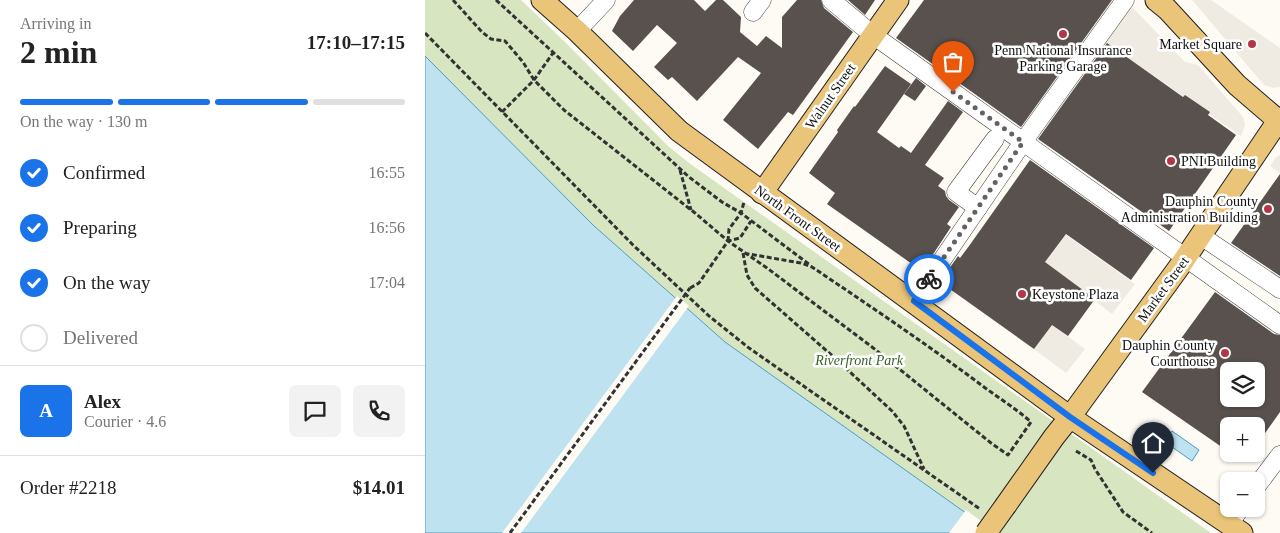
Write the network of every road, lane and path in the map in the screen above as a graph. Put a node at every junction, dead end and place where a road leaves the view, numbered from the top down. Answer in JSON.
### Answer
{"nodes":[{"id":1,"x":453,"y":0,"type":"edge"},
{"id":2,"x":496,"y":0,"type":"edge"},
{"id":3,"x":543,"y":0,"type":"edge"},
{"id":4,"x":606,"y":0,"type":"edge"},
{"id":5,"x":831,"y":0,"type":"edge"},
{"id":6,"x":898,"y":0,"type":"edge"},
{"id":7,"x":1125,"y":0,"type":"edge"},
{"id":8,"x":1156,"y":0,"type":"edge"},
{"id":9,"x":577,"y":31,"type":"junction"},
{"id":10,"x":425,"y":32,"type":"edge"},
{"id":11,"x":873,"y":36,"type":"junction"},
{"id":12,"x":553,"y":53,"type":"junction"},
{"id":13,"x":534,"y":80,"type":"junction"},
{"id":14,"x":502,"y":112,"type":"junction"},
{"id":15,"x":1279,"y":120,"type":"edge"},
{"id":16,"x":995,"y":139,"type":"dead end"},
{"id":17,"x":1023,"y":142,"type":"junction"},
{"id":18,"x":680,"y":169,"type":"junction"},
{"id":19,"x":753,"y":197,"type":"junction"},
{"id":20,"x":978,"y":208,"type":"junction"},
{"id":21,"x":691,"y":211,"type":"junction"},
{"id":22,"x":741,"y":213,"type":"junction"},
{"id":23,"x":751,"y":220,"type":"junction"},
{"id":24,"x":1201,"y":236,"type":"junction"},
{"id":25,"x":728,"y":241,"type":"junction"},
{"id":26,"x":743,"y":253,"type":"junction"},
{"id":27,"x":1186,"y":258,"type":"junction"},
{"id":28,"x":812,"y":267,"type":"junction"},
{"id":29,"x":1280,"y":289,"type":"edge"},
{"id":30,"x":914,"y":301,"type":"junction"},
{"id":31,"x":1280,"y":325,"type":"edge"},
{"id":32,"x":1070,"y":417,"type":"junction"},
{"id":33,"x":1076,"y":451,"type":"dead end"},
{"id":34,"x":1280,"y":455,"type":"edge"},
{"id":35,"x":924,"y":469,"type":"junction"},
{"id":36,"x":1265,"y":475,"type":"edge"},
{"id":37,"x":981,"y":510,"type":"dead end"},
{"id":38,"x":1237,"y":522,"type":"edge"},
{"id":39,"x":510,"y":533,"type":"edge"},
{"id":40,"x":985,"y":533,"type":"edge"},
{"id":41,"x":1152,"y":533,"type":"edge"}],
"edges":[{"from":1,"to":13,"type":"path"},
{"from":2,"to":12,"type":"path"},
{"from":3,"to":9,"type":"main road","name":"North Front Street"},
{"from":4,"to":9,"type":"street"},
{"from":5,"to":11,"type":"street"},
{"from":6,"to":11,"type":"main road","name":"Walnut Street"},
{"from":7,"to":17,"type":"street"},
{"from":8,"to":15,"type":"main road"},
{"from":9,"to":19,"type":"main road","name":"North Front Street"},
{"from":10,"to":14,"type":"path"},
{"from":11,"to":17,"type":"street"},
{"from":11,"to":19,"type":"main road","name":"Walnut Street"},
{"from":12,"to":13,"type":"path"},
{"from":12,"to":18,"type":"path"},
{"from":13,"to":14,"type":"path"},
{"from":13,"to":21,"type":"path"},
{"from":14,"to":35,"type":"path"},
{"from":15,"to":24,"type":"main road","name":"Market Street"},
{"from":16,"to":20,"type":"street"},
{"from":17,"to":20,"type":"street"},
{"from":17,"to":27,"type":"street"},
{"from":18,"to":21,"type":"path"},
{"from":18,"to":22,"type":"path"},
{"from":19,"to":22,"type":"path"},
{"from":19,"to":30,"type":"main road","name":"North Front Street"},
{"from":20,"to":30,"type":"street"},
{"from":21,"to":25,"type":"path"},
{"from":22,"to":23,"type":"path"},
{"from":22,"to":25,"type":"path"},
{"from":23,"to":25,"type":"path"},
{"from":23,"to":28,"type":"path"},
{"from":24,"to":27,"type":"main road","name":"Market Street"},
{"from":24,"to":29,"type":"street"},
{"from":25,"to":26,"type":"path"},
{"from":25,"to":39,"type":"path","bridge":true},
{"from":26,"to":28,"type":"path"},
{"from":26,"to":28,"type":"path"},
{"from":26,"to":35,"type":"path"},
{"from":27,"to":31,"type":"street"},
{"from":27,"to":32,"type":"main road","name":"Market Street"},
{"from":30,"to":32,"type":"main road","name":"North Front Street"},
{"from":32,"to":38,"type":"main road","name":"North Front Street"},
{"from":32,"to":40,"type":"main road","name":"Market Street","bridge":true},
{"from":33,"to":41,"type":"path"},
{"from":34,"to":36,"type":"street"},
{"from":35,"to":37,"type":"path"}]}
